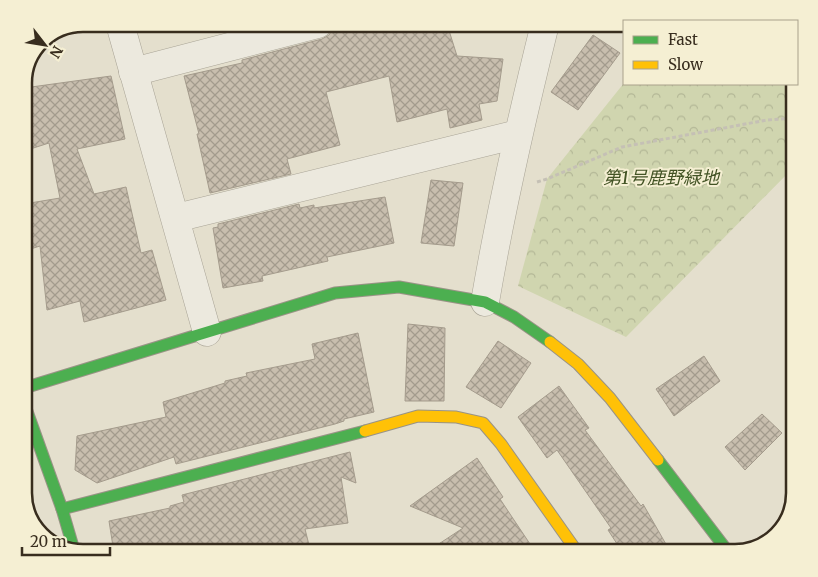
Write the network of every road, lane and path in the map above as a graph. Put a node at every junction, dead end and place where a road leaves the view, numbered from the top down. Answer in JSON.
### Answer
{"nodes":[{"id":1,"x":122,"y":32,"type":"edge"},
{"id":2,"x":287,"y":32,"type":"edge"},
{"id":3,"x":543,"y":32,"type":"edge"},
{"id":4,"x":133,"y":72,"type":"junction"},
{"id":5,"x":786,"y":119,"type":"edge"},
{"id":6,"x":518,"y":134,"type":"junction"},
{"id":7,"x":506,"y":188,"type":"junction"},
{"id":8,"x":176,"y":218,"type":"junction"},
{"id":9,"x":485,"y":302,"type":"junction"},
{"id":10,"x":207,"y":332,"type":"junction"},
{"id":11,"x":33,"y":385,"type":"edge"},
{"id":12,"x":33,"y":428,"type":"edge"},
{"id":13,"x":62,"y":509,"type":"junction"},
{"id":14,"x":72,"y":543,"type":"edge"},
{"id":15,"x":572,"y":544,"type":"edge"},
{"id":16,"x":722,"y":544,"type":"edge"}],
"edges":[{"from":1,"to":4,"type":"street"},
{"from":2,"to":4,"type":"street"},
{"from":3,"to":6,"type":"street"},
{"from":4,"to":8,"type":"street"},
{"from":5,"to":7,"type":"path"},
{"from":6,"to":7,"type":"street"},
{"from":6,"to":8,"type":"street"},
{"from":7,"to":9,"type":"street"},
{"from":8,"to":10,"type":"street"},
{"from":9,"to":10,"type":"street"},
{"from":9,"to":16,"type":"street"},
{"from":10,"to":11,"type":"street"},
{"from":12,"to":13,"type":"street"},
{"from":13,"to":14,"type":"street"},
{"from":13,"to":15,"type":"street"}]}
